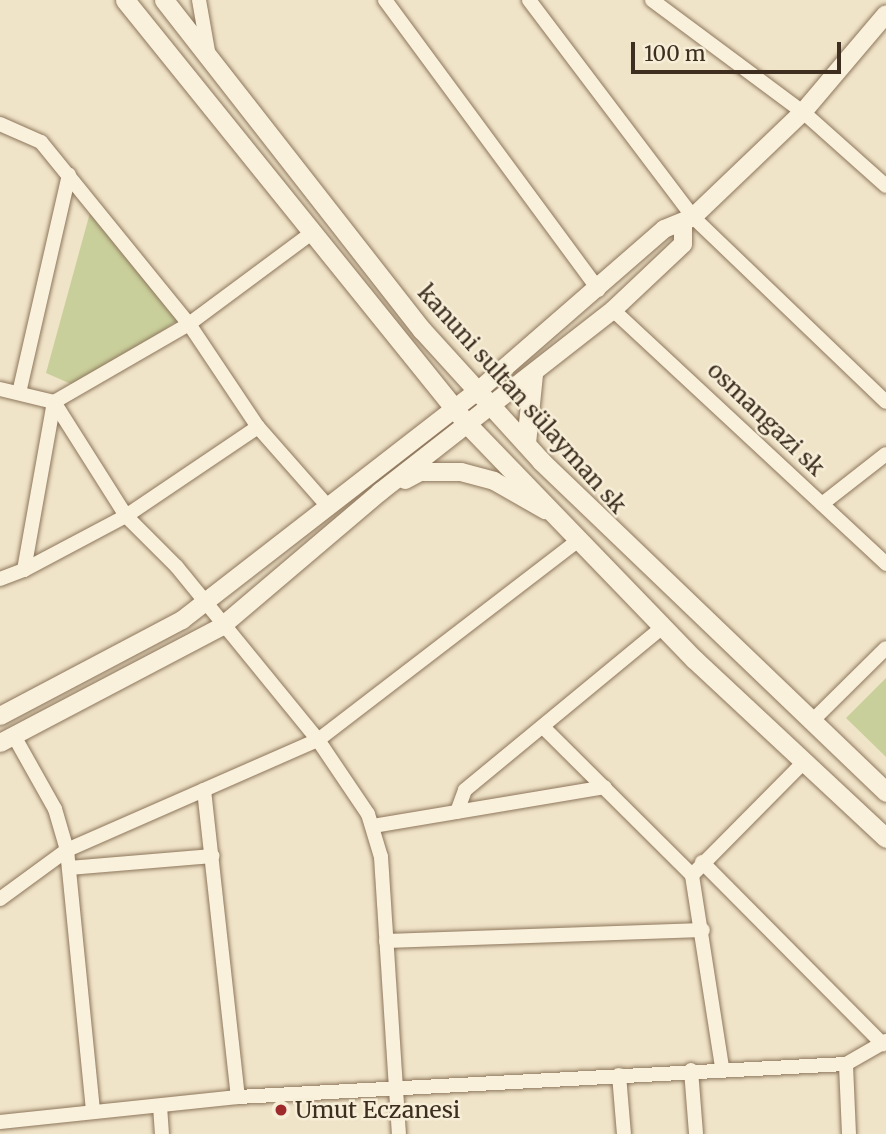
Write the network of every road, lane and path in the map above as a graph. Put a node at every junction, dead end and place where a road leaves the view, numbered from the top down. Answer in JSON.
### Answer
{"nodes":[{"id":1,"x":125,"y":0,"type":"edge"},
{"id":2,"x":164,"y":0,"type":"edge"},
{"id":3,"x":199,"y":0,"type":"edge"},
{"id":4,"x":385,"y":0,"type":"edge"},
{"id":5,"x":652,"y":0,"type":"edge"},
{"id":6,"x":533,"y":1,"type":"edge"},
{"id":7,"x":886,"y":14,"type":"edge"},
{"id":8,"x":208,"y":51,"type":"junction"},
{"id":9,"x":803,"y":112,"type":"junction"},
{"id":10,"x":0,"y":124,"type":"edge"},
{"id":11,"x":69,"y":175,"type":"junction"},
{"id":12,"x":886,"y":186,"type":"edge"},
{"id":13,"x":688,"y":221,"type":"junction"},
{"id":14,"x":310,"y":234,"type":"junction"},
{"id":15,"x":598,"y":290,"type":"junction"},
{"id":16,"x":613,"y":310,"type":"junction"},
{"id":17,"x":189,"y":324,"type":"junction"},
{"id":18,"x":533,"y":374,"type":"junction"},
{"id":19,"x":0,"y":389,"type":"edge"},
{"id":20,"x":479,"y":390,"type":"junction"},
{"id":21,"x":19,"y":393,"type":"junction"},
{"id":22,"x":54,"y":402,"type":"junction"},
{"id":23,"x":886,"y":402,"type":"edge"},
{"id":24,"x":494,"y":405,"type":"junction"},
{"id":25,"x":454,"y":408,"type":"junction"},
{"id":26,"x":467,"y":424,"type":"junction"},
{"id":27,"x":258,"y":427,"type":"junction"},
{"id":28,"x":526,"y":443,"type":"junction"},
{"id":29,"x":886,"y":454,"type":"edge"},
{"id":30,"x":380,"y":492,"type":"junction"},
{"id":31,"x":325,"y":503,"type":"junction"},
{"id":32,"x":822,"y":504,"type":"junction"},
{"id":33,"x":554,"y":514,"type":"junction"},
{"id":34,"x":126,"y":516,"type":"junction"},
{"id":35,"x":579,"y":540,"type":"junction"},
{"id":36,"x":886,"y":564,"type":"edge"},
{"id":37,"x":24,"y":570,"type":"junction"},
{"id":38,"x":0,"y":579,"type":"edge"},
{"id":39,"x":202,"y":604,"type":"junction"},
{"id":40,"x":221,"y":627,"type":"junction"},
{"id":41,"x":663,"y":627,"type":"junction"},
{"id":42,"x":886,"y":648,"type":"edge"},
{"id":43,"x":1,"y":714,"type":"edge"},
{"id":44,"x":811,"y":722,"type":"junction"},
{"id":45,"x":544,"y":728,"type":"junction"},
{"id":46,"x":7,"y":739,"type":"edge"},
{"id":47,"x":318,"y":740,"type":"junction"},
{"id":48,"x":805,"y":761,"type":"junction"},
{"id":49,"x":606,"y":788,"type":"junction"},
{"id":50,"x":885,"y":788,"type":"edge"},
{"id":51,"x":204,"y":790,"type":"junction"},
{"id":52,"x":457,"y":812,"type":"junction"},
{"id":53,"x":373,"y":826,"type":"junction"},
{"id":54,"x":886,"y":838,"type":"edge"},
{"id":55,"x":67,"y":850,"type":"junction"},
{"id":56,"x":212,"y":856,"type":"junction"},
{"id":57,"x":702,"y":862,"type":"junction"},
{"id":58,"x":69,"y":868,"type":"junction"},
{"id":59,"x":692,"y":875,"type":"junction"},
{"id":60,"x":0,"y":898,"type":"edge"},
{"id":61,"x":703,"y":930,"type":"junction"},
{"id":62,"x":386,"y":941,"type":"junction"},
{"id":63,"x":885,"y":1043,"type":"edge"},
{"id":64,"x":846,"y":1064,"type":"junction"},
{"id":65,"x":722,"y":1067,"type":"junction"},
{"id":66,"x":691,"y":1070,"type":"junction"},
{"id":67,"x":619,"y":1075,"type":"junction"},
{"id":68,"x":398,"y":1088,"type":"junction"},
{"id":69,"x":238,"y":1097,"type":"junction"},
{"id":70,"x":160,"y":1106,"type":"junction"},
{"id":71,"x":93,"y":1112,"type":"junction"},
{"id":72,"x":0,"y":1122,"type":"edge"},
{"id":73,"x":162,"y":1134,"type":"edge"},
{"id":74,"x":399,"y":1134,"type":"edge"},
{"id":75,"x":624,"y":1134,"type":"edge"},
{"id":76,"x":696,"y":1134,"type":"edge"},
{"id":77,"x":849,"y":1134,"type":"edge"}],
"edges":[{"from":1,"to":14,"type":"main road"},
{"from":2,"to":8,"type":"main road","name":"kanuni sultan sülayman sk"},
{"from":3,"to":8,"type":"street"},
{"from":4,"to":15,"type":"street"},
{"from":5,"to":9,"type":"street"},
{"from":6,"to":13,"type":"street"},
{"from":7,"to":9,"type":"street"},
{"from":8,"to":20,"type":"main road","name":"kanuni sultan sülayman sk"},
{"from":9,"to":12,"type":"street"},
{"from":9,"to":13,"type":"street"},
{"from":10,"to":11,"type":"street"},
{"from":11,"to":17,"type":"street"},
{"from":11,"to":21,"type":"street"},
{"from":13,"to":15,"type":"street"},
{"from":13,"to":16,"type":"street"},
{"from":13,"to":23,"type":"street"},
{"from":14,"to":17,"type":"street"},
{"from":14,"to":25,"type":"main road"},
{"from":15,"to":20,"type":"street"},
{"from":16,"to":18,"type":"street"},
{"from":16,"to":32,"type":"street","name":"osmangazi sk"},
{"from":17,"to":22,"type":"street"},
{"from":17,"to":27,"type":"street"},
{"from":18,"to":24,"type":"street"},
{"from":18,"to":28,"type":"main road"},
{"from":19,"to":21,"type":"street"},
{"from":20,"to":24,"type":"main road","name":"kanuni sultan sülayman sk"},
{"from":20,"to":25,"type":"street"},
{"from":21,"to":22,"type":"street"},
{"from":22,"to":34,"type":"street"},
{"from":22,"to":37,"type":"street"},
{"from":24,"to":26,"type":"street"},
{"from":24,"to":28,"type":"main road","name":"kanuni sultan sülayman sk"},
{"from":25,"to":26,"type":"main road"},
{"from":25,"to":31,"type":"street"},
{"from":26,"to":30,"type":"street"},
{"from":26,"to":33,"type":"main road"},
{"from":27,"to":31,"type":"street"},
{"from":27,"to":34,"type":"street"},
{"from":28,"to":44,"type":"main road","name":"kanuni sultan sülayman sk"},
{"from":29,"to":32,"type":"street"},
{"from":30,"to":33,"type":"street"},
{"from":30,"to":40,"type":"street"},
{"from":31,"to":39,"type":"street"},
{"from":32,"to":36,"type":"street","name":"osmangazi sk"},
{"from":33,"to":35,"type":"main road"},
{"from":34,"to":37,"type":"street"},
{"from":34,"to":39,"type":"street"},
{"from":35,"to":41,"type":"main road"},
{"from":35,"to":47,"type":"street"},
{"from":37,"to":38,"type":"street"},
{"from":39,"to":40,"type":"street"},
{"from":39,"to":43,"type":"street"},
{"from":40,"to":46,"type":"street"},
{"from":40,"to":47,"type":"street"},
{"from":41,"to":45,"type":"street"},
{"from":41,"to":48,"type":"main road"},
{"from":42,"to":44,"type":"street"},
{"from":44,"to":50,"type":"main road","name":"kanuni sultan sülayman sk"},
{"from":45,"to":49,"type":"street"},
{"from":45,"to":52,"type":"street"},
{"from":46,"to":55,"type":"street"},
{"from":47,"to":51,"type":"street"},
{"from":47,"to":53,"type":"street"},
{"from":48,"to":54,"type":"main road"},
{"from":48,"to":57,"type":"street"},
{"from":49,"to":52,"type":"street"},
{"from":49,"to":59,"type":"street"},
{"from":51,"to":55,"type":"street"},
{"from":51,"to":56,"type":"street"},
{"from":52,"to":53,"type":"street"},
{"from":53,"to":62,"type":"street"},
{"from":55,"to":58,"type":"street"},
{"from":55,"to":60,"type":"street"},
{"from":56,"to":58,"type":"street"},
{"from":56,"to":69,"type":"street"},
{"from":57,"to":59,"type":"street"},
{"from":57,"to":63,"type":"street"},
{"from":58,"to":71,"type":"street"},
{"from":59,"to":61,"type":"street"},
{"from":61,"to":62,"type":"street"},
{"from":61,"to":65,"type":"street"},
{"from":62,"to":68,"type":"street"},
{"from":63,"to":64,"type":"street"},
{"from":64,"to":65,"type":"street"},
{"from":64,"to":77,"type":"street"},
{"from":65,"to":66,"type":"street"},
{"from":66,"to":67,"type":"street"},
{"from":66,"to":76,"type":"street"},
{"from":67,"to":68,"type":"street"},
{"from":67,"to":75,"type":"street"},
{"from":68,"to":69,"type":"street"},
{"from":68,"to":74,"type":"street"},
{"from":69,"to":70,"type":"street"},
{"from":70,"to":71,"type":"street"},
{"from":70,"to":73,"type":"street"},
{"from":71,"to":72,"type":"street"}]}
